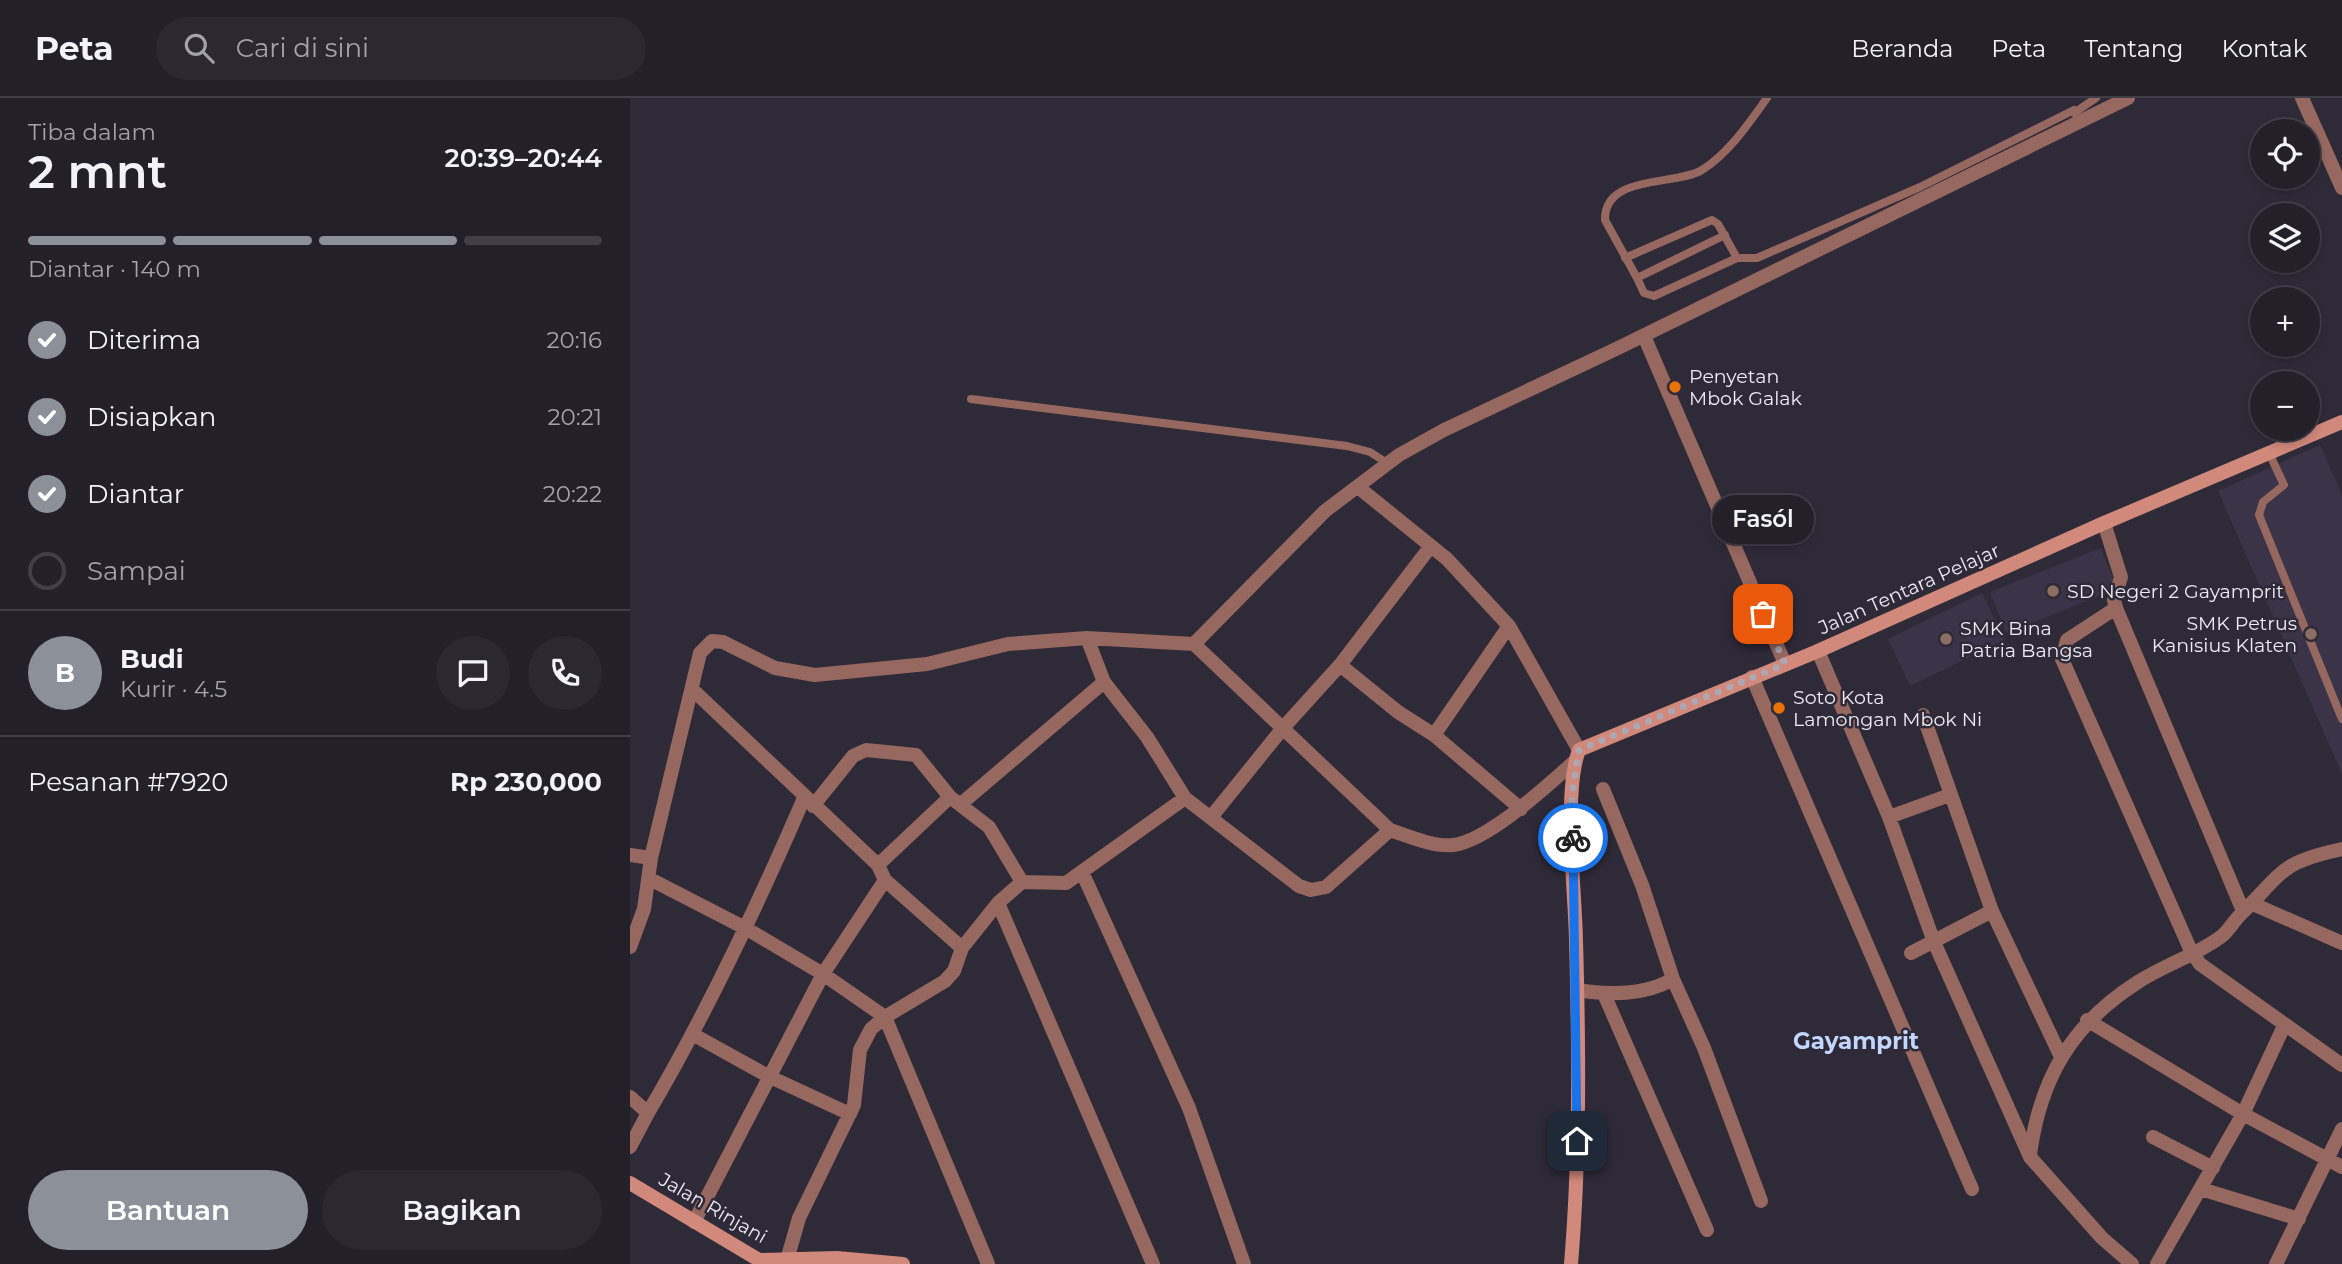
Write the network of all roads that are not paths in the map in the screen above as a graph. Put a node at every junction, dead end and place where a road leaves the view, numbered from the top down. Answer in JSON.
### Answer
{"nodes":[{"id":1,"x":1767,"y":98,"type":"edge"},
{"id":2,"x":2096,"y":98,"type":"edge"},
{"id":3,"x":2128,"y":98,"type":"edge"},
{"id":4,"x":2302,"y":98,"type":"edge"},
{"id":5,"x":2075,"y":116,"type":"junction"},
{"id":6,"x":2342,"y":188,"type":"edge"},
{"id":7,"x":1725,"y":235,"type":"junction"},
{"id":8,"x":1625,"y":258,"type":"junction"},
{"id":9,"x":1737,"y":258,"type":"junction"},
{"id":10,"x":1637,"y":278,"type":"junction"},
{"id":11,"x":1644,"y":335,"type":"junction"},
{"id":12,"x":971,"y":399,"type":"dead end"},
{"id":13,"x":2342,"y":422,"type":"edge"},
{"id":14,"x":2269,"y":453,"type":"junction"},
{"id":15,"x":1387,"y":463,"type":"junction"},
{"id":16,"x":1358,"y":487,"type":"junction"},
{"id":17,"x":2104,"y":523,"type":"junction"},
{"id":18,"x":1432,"y":546,"type":"junction"},
{"id":19,"x":2116,"y":608,"type":"junction"},
{"id":20,"x":1509,"y":626,"type":"junction"},
{"id":21,"x":1087,"y":638,"type":"junction"},
{"id":22,"x":1194,"y":644,"type":"junction"},
{"id":23,"x":1818,"y":651,"type":"junction"},
{"id":24,"x":1785,"y":664,"type":"junction"},
{"id":25,"x":1340,"y":665,"type":"junction"},
{"id":26,"x":1752,"y":677,"type":"junction"},
{"id":27,"x":1104,"y":682,"type":"junction"},
{"id":28,"x":693,"y":690,"type":"junction"},
{"id":29,"x":1923,"y":715,"type":"dead end"},
{"id":30,"x":2342,"y":719,"type":"edge"},
{"id":31,"x":1283,"y":728,"type":"junction"},
{"id":32,"x":1434,"y":735,"type":"junction"},
{"id":33,"x":1577,"y":756,"type":"junction"},
{"id":34,"x":1603,"y":789,"type":"dead end"},
{"id":35,"x":1950,"y":795,"type":"junction"},
{"id":36,"x":1185,"y":798,"type":"junction"},
{"id":37,"x":956,"y":800,"type":"junction"},
{"id":38,"x":809,"y":802,"type":"junction"},
{"id":39,"x":1521,"y":808,"type":"junction"},
{"id":40,"x":1212,"y":817,"type":"junction"},
{"id":41,"x":1889,"y":817,"type":"junction"},
{"id":42,"x":1390,"y":830,"type":"junction"},
{"id":43,"x":2342,"y":849,"type":"edge"},
{"id":44,"x":630,"y":855,"type":"edge"},
{"id":45,"x":651,"y":858,"type":"junction"},
{"id":46,"x":878,"y":865,"type":"junction"},
{"id":47,"x":1082,"y":872,"type":"junction"},
{"id":48,"x":649,"y":878,"type":"junction"},
{"id":49,"x":885,"y":880,"type":"junction"},
{"id":50,"x":1022,"y":882,"type":"junction"},
{"id":51,"x":998,"y":903,"type":"junction"},
{"id":52,"x":2248,"y":908,"type":"junction"},
{"id":53,"x":1992,"y":911,"type":"junction"},
{"id":54,"x":747,"y":929,"type":"junction"},
{"id":55,"x":1934,"y":942,"type":"junction"},
{"id":56,"x":2342,"y":943,"type":"edge"},
{"id":57,"x":630,"y":947,"type":"edge"},
{"id":58,"x":962,"y":948,"type":"junction"},
{"id":59,"x":2192,"y":951,"type":"junction"},
{"id":60,"x":1911,"y":953,"type":"dead end"},
{"id":61,"x":823,"y":974,"type":"junction"},
{"id":62,"x":1674,"y":979,"type":"junction"},
{"id":63,"x":1577,"y":990,"type":"junction"},
{"id":64,"x":1604,"y":994,"type":"junction"},
{"id":65,"x":885,"y":1017,"type":"junction"},
{"id":66,"x":2087,"y":1020,"type":"junction"},
{"id":67,"x":2284,"y":1026,"type":"junction"},
{"id":68,"x":694,"y":1035,"type":"junction"},
{"id":69,"x":2061,"y":1057,"type":"junction"},
{"id":70,"x":2342,"y":1065,"type":"edge"},
{"id":71,"x":768,"y":1076,"type":"junction"},
{"id":72,"x":630,"y":1097,"type":"edge"},
{"id":73,"x":648,"y":1113,"type":"junction"},
{"id":74,"x":850,"y":1114,"type":"junction"},
{"id":75,"x":2243,"y":1114,"type":"junction"},
{"id":76,"x":2342,"y":1129,"type":"edge"},
{"id":77,"x":2153,"y":1138,"type":"dead end"},
{"id":78,"x":630,"y":1147,"type":"edge"},
{"id":79,"x":2030,"y":1157,"type":"junction"},
{"id":80,"x":2326,"y":1160,"type":"junction"},
{"id":81,"x":2342,"y":1167,"type":"edge"},
{"id":82,"x":2213,"y":1168,"type":"junction"},
{"id":83,"x":630,"y":1182,"type":"edge"},
{"id":84,"x":1972,"y":1188,"type":"dead end"},
{"id":85,"x":2201,"y":1189,"type":"junction"},
{"id":86,"x":1761,"y":1201,"type":"dead end"},
{"id":87,"x":2299,"y":1219,"type":"junction"},
{"id":88,"x":694,"y":1223,"type":"junction"},
{"id":89,"x":1707,"y":1230,"type":"dead end"},
{"id":90,"x":787,"y":1259,"type":"junction"},
{"id":91,"x":836,"y":1261,"type":"edge"},
{"id":92,"x":759,"y":1262,"type":"edge"},
{"id":93,"x":903,"y":1264,"type":"edge"},
{"id":94,"x":988,"y":1264,"type":"edge"},
{"id":95,"x":1153,"y":1264,"type":"edge"},
{"id":96,"x":1244,"y":1264,"type":"edge"},
{"id":97,"x":1571,"y":1264,"type":"edge"},
{"id":98,"x":2132,"y":1264,"type":"edge"},
{"id":99,"x":2157,"y":1264,"type":"edge"},
{"id":100,"x":2276,"y":1264,"type":"edge"}],
"edges":[{"from":1,"to":8,"type":"lane"},
{"from":2,"to":5,"type":"lane"},
{"from":3,"to":5,"type":"street"},
{"from":4,"to":6,"type":"street"},
{"from":5,"to":9,"type":"lane"},
{"from":5,"to":11,"type":"street"},
{"from":7,"to":8,"type":"lane"},
{"from":7,"to":9,"type":"lane"},
{"from":7,"to":10,"type":"lane"},
{"from":8,"to":10,"type":"lane"},
{"from":9,"to":10,"type":"lane"},
{"from":11,"to":15,"type":"street"},
{"from":11,"to":24,"type":"street"},
{"from":12,"to":15,"type":"lane"},
{"from":13,"to":14,"type":"main road","name":"Jalan Tentara Pelajar"},
{"from":14,"to":17,"type":"main road","name":"Jalan Tentara Pelajar"},
{"from":14,"to":30,"type":"lane"},
{"from":15,"to":16,"type":"street"},
{"from":16,"to":18,"type":"street"},
{"from":16,"to":22,"type":"street"},
{"from":17,"to":19,"type":"street"},
{"from":17,"to":23,"type":"main road","name":"Jalan Tentara Pelajar"},
{"from":18,"to":20,"type":"street"},
{"from":18,"to":25,"type":"street"},
{"from":19,"to":52,"type":"street"},
{"from":19,"to":59,"type":"street"},
{"from":20,"to":32,"type":"street"},
{"from":20,"to":33,"type":"street"},
{"from":21,"to":22,"type":"street"},
{"from":21,"to":27,"type":"street"},
{"from":21,"to":28,"type":"street"},
{"from":22,"to":31,"type":"street"},
{"from":23,"to":24,"type":"main road","name":"Jalan Tentara Pelajar"},
{"from":23,"to":41,"type":"street"},
{"from":24,"to":26,"type":"main road","name":"Jalan Tentara Pelajar"},
{"from":25,"to":31,"type":"street"},
{"from":25,"to":32,"type":"street"},
{"from":26,"to":33,"type":"main road","name":"Jalan Tentara Pelajar"},
{"from":26,"to":84,"type":"street"},
{"from":27,"to":36,"type":"street"},
{"from":27,"to":37,"type":"street"},
{"from":28,"to":38,"type":"street"},
{"from":28,"to":45,"type":"street"},
{"from":29,"to":35,"type":"street"},
{"from":31,"to":40,"type":"street"},
{"from":31,"to":42,"type":"street"},
{"from":32,"to":39,"type":"street"},
{"from":33,"to":39,"type":"street"},
{"from":33,"to":63,"type":"main road"},
{"from":34,"to":62,"type":"street"},
{"from":35,"to":41,"type":"street"},
{"from":35,"to":53,"type":"street"},
{"from":36,"to":40,"type":"street"},
{"from":36,"to":47,"type":"street"},
{"from":37,"to":38,"type":"street"},
{"from":37,"to":46,"type":"street"},
{"from":37,"to":50,"type":"street"},
{"from":38,"to":46,"type":"street"},
{"from":38,"to":54,"type":"street"},
{"from":39,"to":42,"type":"street"},
{"from":40,"to":42,"type":"street"},
{"from":41,"to":55,"type":"street"},
{"from":43,"to":52,"type":"street"},
{"from":44,"to":45,"type":"street"},
{"from":45,"to":48,"type":"street"},
{"from":46,"to":49,"type":"street"},
{"from":47,"to":50,"type":"street"},
{"from":47,"to":96,"type":"street"},
{"from":48,"to":54,"type":"street"},
{"from":48,"to":57,"type":"street"},
{"from":49,"to":58,"type":"street"},
{"from":49,"to":61,"type":"street"},
{"from":50,"to":51,"type":"street"},
{"from":51,"to":58,"type":"street"},
{"from":51,"to":95,"type":"street"},
{"from":52,"to":56,"type":"street"},
{"from":52,"to":59,"type":"street"},
{"from":53,"to":55,"type":"street"},
{"from":53,"to":69,"type":"street"},
{"from":54,"to":61,"type":"street"},
{"from":54,"to":68,"type":"street"},
{"from":55,"to":60,"type":"street"},
{"from":55,"to":79,"type":"street"},
{"from":58,"to":65,"type":"street"},
{"from":59,"to":66,"type":"street"},
{"from":59,"to":67,"type":"street"},
{"from":61,"to":65,"type":"street"},
{"from":61,"to":71,"type":"street"},
{"from":62,"to":64,"type":"street"},
{"from":62,"to":86,"type":"street"},
{"from":63,"to":64,"type":"street"},
{"from":63,"to":97,"type":"main road"},
{"from":64,"to":89,"type":"street"},
{"from":65,"to":74,"type":"street"},
{"from":65,"to":94,"type":"street"},
{"from":66,"to":69,"type":"street"},
{"from":66,"to":75,"type":"street"},
{"from":67,"to":70,"type":"street"},
{"from":67,"to":75,"type":"street"},
{"from":68,"to":71,"type":"street"},
{"from":68,"to":73,"type":"street"},
{"from":69,"to":79,"type":"street"},
{"from":71,"to":74,"type":"street"},
{"from":71,"to":88,"type":"street"},
{"from":72,"to":73,"type":"street"},
{"from":73,"to":78,"type":"street"},
{"from":74,"to":90,"type":"street"},
{"from":75,"to":80,"type":"street"},
{"from":75,"to":82,"type":"street"},
{"from":76,"to":80,"type":"street"},
{"from":77,"to":82,"type":"street"},
{"from":79,"to":98,"type":"street"},
{"from":80,"to":81,"type":"street"},
{"from":80,"to":87,"type":"street"},
{"from":82,"to":85,"type":"street"},
{"from":83,"to":88,"type":"main road","name":"Jalan Rinjani"},
{"from":85,"to":87,"type":"street"},
{"from":85,"to":99,"type":"street"},
{"from":87,"to":100,"type":"street"},
{"from":88,"to":92,"type":"main road","name":"Jalan Rinjani"},
{"from":90,"to":91,"type":"main road","name":"Jalan Rinjani"},
{"from":90,"to":92,"type":"main road","name":"Jalan Rinjani"},
{"from":91,"to":93,"type":"main road","name":"Jalan Rinjani"}]}
